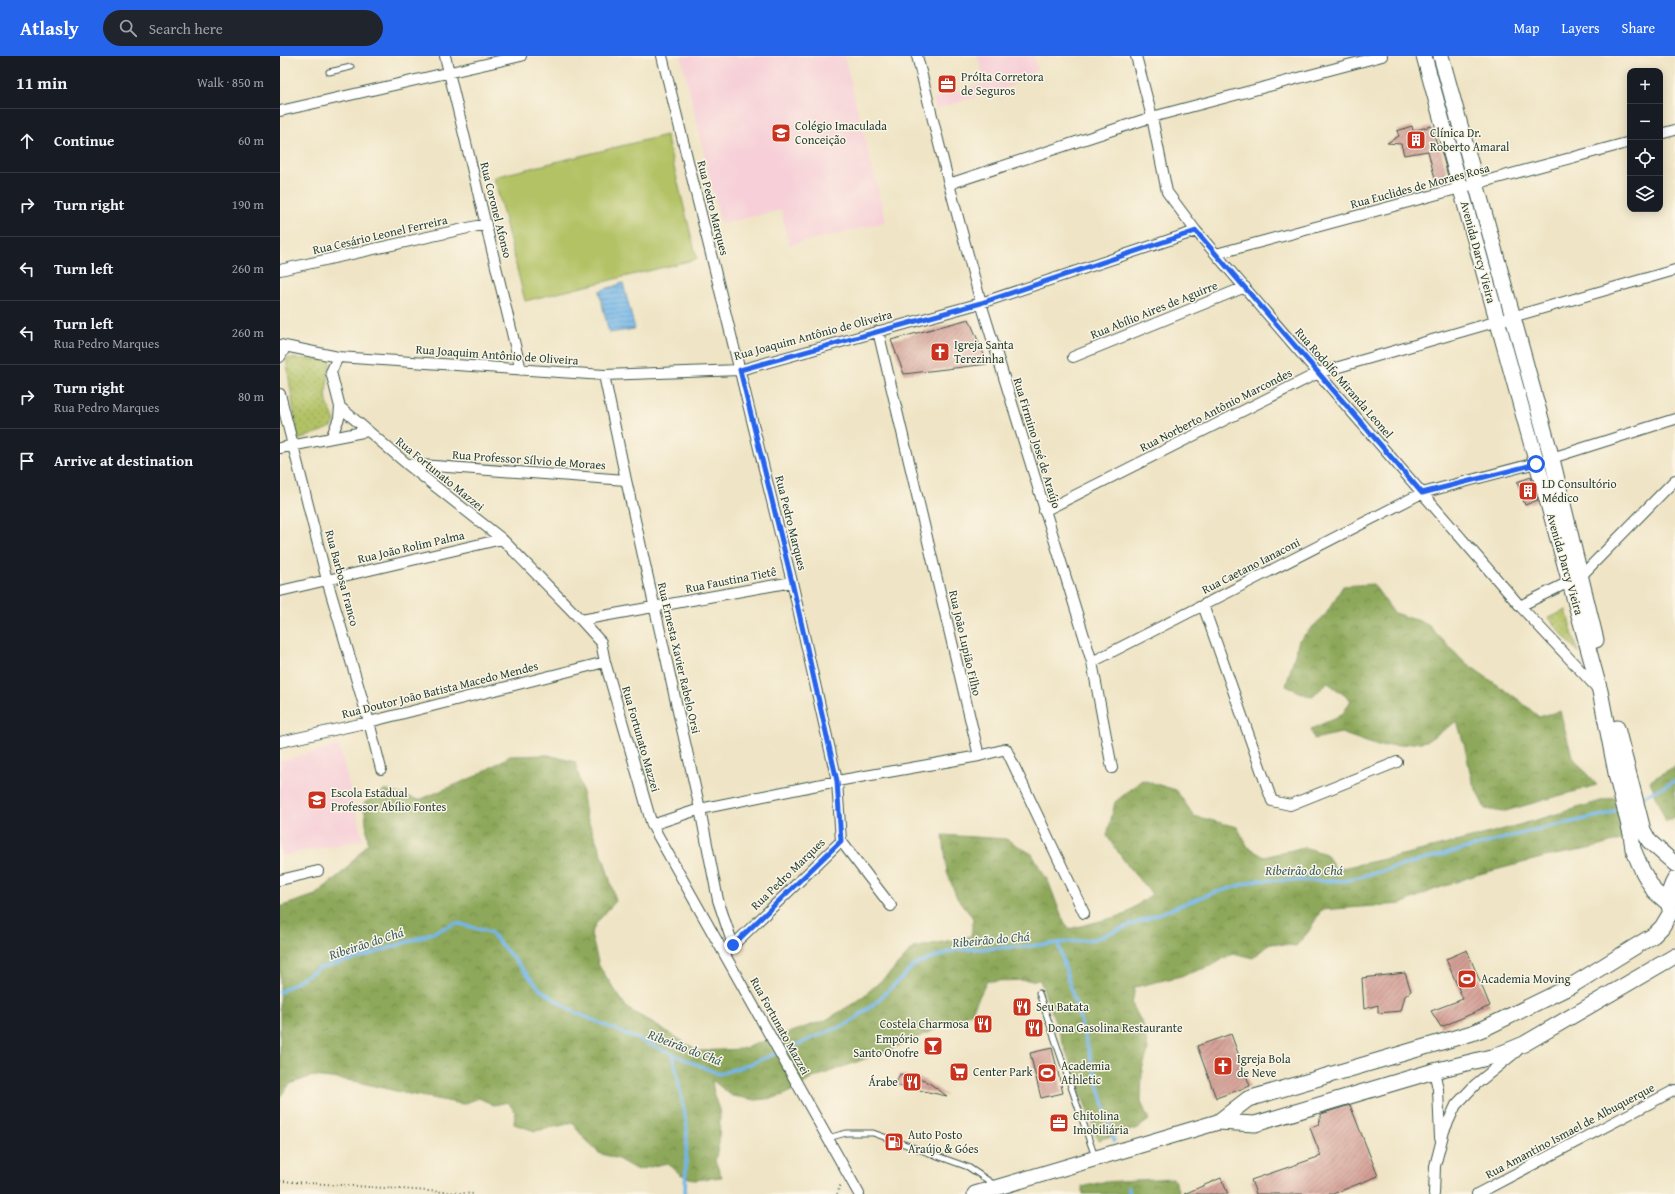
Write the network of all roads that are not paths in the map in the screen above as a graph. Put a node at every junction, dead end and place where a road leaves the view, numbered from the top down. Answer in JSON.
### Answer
{"nodes":[{"id":1,"x":445,"y":56,"type":"edge"},
{"id":2,"x":521,"y":56,"type":"edge"},
{"id":3,"x":662,"y":56,"type":"edge"},
{"id":4,"x":917,"y":56,"type":"edge"},
{"id":5,"x":1136,"y":56,"type":"edge"},
{"id":6,"x":1382,"y":56,"type":"edge"},
{"id":7,"x":1424,"y":56,"type":"edge"},
{"id":8,"x":1441,"y":56,"type":"edge"},
{"id":9,"x":351,"y":67,"type":"dead end"},
{"id":10,"x":329,"y":72,"type":"dead end"},
{"id":11,"x":449,"y":72,"type":"junction"},
{"id":12,"x":280,"y":111,"type":"edge"},
{"id":13,"x":1152,"y":117,"type":"junction"},
{"id":14,"x":1675,"y":130,"type":"edge"},
{"id":15,"x":1663,"y":133,"type":"edge"},
{"id":16,"x":1627,"y":143,"type":"edge"},
{"id":17,"x":949,"y":184,"type":"junction"},
{"id":18,"x":1476,"y":184,"type":"junction"},
{"id":19,"x":1460,"y":188,"type":"junction"},
{"id":20,"x":486,"y":224,"type":"junction"},
{"id":21,"x":1196,"y":231,"type":"junction"},
{"id":22,"x":1216,"y":254,"type":"junction"},
{"id":23,"x":280,"y":270,"type":"edge"},
{"id":24,"x":1675,"y":270,"type":"edge"},
{"id":25,"x":1245,"y":287,"type":"junction"},
{"id":26,"x":981,"y":303,"type":"junction"},
{"id":27,"x":1513,"y":316,"type":"junction"},
{"id":28,"x":1497,"y":320,"type":"junction"},
{"id":29,"x":878,"y":331,"type":"junction"},
{"id":30,"x":283,"y":346,"type":"edge"},
{"id":31,"x":338,"y":357,"type":"junction"},
{"id":32,"x":1074,"y":357,"type":"dead end"},
{"id":33,"x":280,"y":358,"type":"edge"},
{"id":34,"x":521,"y":370,"type":"junction"},
{"id":35,"x":740,"y":370,"type":"junction"},
{"id":36,"x":1318,"y":373,"type":"junction"},
{"id":37,"x":604,"y":375,"type":"junction"},
{"id":38,"x":280,"y":394,"type":"edge"},
{"id":39,"x":340,"y":407,"type":"junction"},
{"id":40,"x":1675,"y":419,"type":"edge"},
{"id":41,"x":368,"y":431,"type":"junction"},
{"id":42,"x":331,"y":438,"type":"junction"},
{"id":43,"x":294,"y":445,"type":"junction"},
{"id":44,"x":280,"y":448,"type":"edge"},
{"id":45,"x":1552,"y":458,"type":"junction"},
{"id":46,"x":406,"y":464,"type":"junction"},
{"id":47,"x":1536,"y":464,"type":"junction"},
{"id":48,"x":626,"y":480,"type":"junction"},
{"id":49,"x":1675,"y":480,"type":"edge"},
{"id":50,"x":1422,"y":493,"type":"junction"},
{"id":51,"x":1044,"y":511,"type":"junction"},
{"id":52,"x":502,"y":539,"type":"junction"},
{"id":53,"x":1576,"y":579,"type":"junction"},
{"id":54,"x":327,"y":580,"type":"junction"},
{"id":55,"x":792,"y":582,"type":"junction"},
{"id":56,"x":280,"y":591,"type":"edge"},
{"id":57,"x":1203,"y":605,"type":"junction"},
{"id":58,"x":1520,"y":606,"type":"junction"},
{"id":59,"x":654,"y":607,"type":"junction"},
{"id":60,"x":581,"y":620,"type":"junction"},
{"id":61,"x":605,"y":662,"type":"junction"},
{"id":62,"x":1092,"y":662,"type":"junction"},
{"id":63,"x":1600,"y":691,"type":"junction"},
{"id":64,"x":369,"y":722,"type":"junction"},
{"id":65,"x":280,"y":742,"type":"edge"},
{"id":66,"x":979,"y":756,"type":"junction"},
{"id":67,"x":1397,"y":762,"type":"dead end"},
{"id":68,"x":1112,"y":768,"type":"dead end"},
{"id":69,"x":381,"y":769,"type":"dead end"},
{"id":70,"x":1623,"y":776,"type":"junction"},
{"id":71,"x":837,"y":781,"type":"junction"},
{"id":72,"x":700,"y":809,"type":"junction"},
{"id":73,"x":652,"y":825,"type":"junction"},
{"id":74,"x":1637,"y":832,"type":"junction"},
{"id":75,"x":841,"y":841,"type":"junction"},
{"id":76,"x":1675,"y":864,"type":"edge"},
{"id":77,"x":318,"y":871,"type":"dead end"},
{"id":78,"x":1675,"y":879,"type":"edge"},
{"id":79,"x":280,"y":880,"type":"edge"},
{"id":80,"x":892,"y":906,"type":"dead end"},
{"id":81,"x":1672,"y":911,"type":"edge"},
{"id":82,"x":1084,"y":912,"type":"dead end"},
{"id":83,"x":733,"y":945,"type":"junction"},
{"id":84,"x":725,"y":953,"type":"junction"},
{"id":85,"x":1675,"y":956,"type":"edge"},
{"id":86,"x":1039,"y":993,"type":"dead end"},
{"id":87,"x":1524,"y":1044,"type":"junction"},
{"id":88,"x":1434,"y":1071,"type":"junction"},
{"id":89,"x":1675,"y":1090,"type":"edge"},
{"id":90,"x":1218,"y":1122,"type":"junction"},
{"id":91,"x":828,"y":1138,"type":"junction"},
{"id":92,"x":1440,"y":1146,"type":"junction"},
{"id":93,"x":1095,"y":1158,"type":"junction"},
{"id":94,"x":998,"y":1187,"type":"junction"},
{"id":95,"x":859,"y":1194,"type":"edge"},
{"id":96,"x":975,"y":1194,"type":"edge"},
{"id":97,"x":1434,"y":1194,"type":"edge"},
{"id":98,"x":1477,"y":1194,"type":"edge"}],
"edges":[{"from":1,"to":11,"type":"street","name":"Rua Coronel Afonso"},
{"from":2,"to":11,"type":"street"},
{"from":3,"to":35,"type":"street","name":"Rua Pedro Marques"},
{"from":4,"to":17,"type":"street","name":"Rua Firmino José de Araújo"},
{"from":5,"to":13,"type":"street","name":"Rua Rodolfo Miranda Leonel"},
{"from":6,"to":13,"type":"street"},
{"from":7,"to":19,"type":"main road","name":"Avenida Darcy Vieira"},
{"from":8,"to":18,"type":"main road","name":"Avenida Darcy Vieira"},
{"from":9,"to":10,"type":"lane"},
{"from":11,"to":12,"type":"street"},
{"from":11,"to":20,"type":"street","name":"Rua Coronel Afonso"},
{"from":13,"to":17,"type":"street"},
{"from":13,"to":21,"type":"street","name":"Rua Rodolfo Miranda Leonel"},
{"from":14,"to":15,"type":"street"},
{"from":16,"to":18,"type":"street","name":"Rua Euclides de Moraes Rosa"},
{"from":17,"to":26,"type":"street","name":"Rua Firmino José de Araújo"},
{"from":18,"to":19,"type":"street","name":"Rua Euclides de Moraes Rosa"},
{"from":18,"to":27,"type":"main road","name":"Avenida Darcy Vieira"},
{"from":19,"to":22,"type":"street","name":"Rua Euclides de Moraes Rosa"},
{"from":19,"to":28,"type":"main road","name":"Avenida Darcy Vieira"},
{"from":20,"to":23,"type":"street","name":"Rua Cesário Leonel Ferreira"},
{"from":20,"to":34,"type":"street","name":"Rua Coronel Afonso"},
{"from":21,"to":22,"type":"street","name":"Rua Rodolfo Miranda Leonel"},
{"from":21,"to":26,"type":"street","name":"Rua Joaquim Antônio de Oliveira"},
{"from":22,"to":25,"type":"street","name":"Rua Rodolfo Miranda Leonel"},
{"from":24,"to":27,"type":"street","name":"Rua Norberto Antônio Marcondes"},
{"from":25,"to":32,"type":"street","name":"Rua Abílio Aires de Aguirre"},
{"from":25,"to":36,"type":"street","name":"Rua Rodolfo Miranda Leonel"},
{"from":26,"to":29,"type":"street","name":"Rua Joaquim Antônio de Oliveira"},
{"from":26,"to":51,"type":"street","name":"Rua Firmino José de Araújo"},
{"from":27,"to":28,"type":"street","name":"Rua Norberto Antônio Marcondes"},
{"from":27,"to":45,"type":"main road","name":"Avenida Darcy Vieira"},
{"from":28,"to":36,"type":"street","name":"Rua Norberto Antônio Marcondes"},
{"from":28,"to":47,"type":"main road","name":"Avenida Darcy Vieira"},
{"from":29,"to":35,"type":"street","name":"Rua Joaquim Antônio de Oliveira"},
{"from":29,"to":66,"type":"street","name":"Rua João Lupião Filho"},
{"from":30,"to":31,"type":"street","name":"Rua Joaquim Antônio de Oliveira"},
{"from":30,"to":33,"type":"street"},
{"from":31,"to":34,"type":"street","name":"Rua Joaquim Antônio de Oliveira"},
{"from":31,"to":39,"type":"street"},
{"from":34,"to":37,"type":"street","name":"Rua Joaquim Antônio de Oliveira"},
{"from":35,"to":37,"type":"street","name":"Rua Joaquim Antônio de Oliveira"},
{"from":35,"to":55,"type":"street","name":"Rua Pedro Marques"},
{"from":36,"to":50,"type":"street","name":"Rua Rodolfo Miranda Leonel"},
{"from":36,"to":51,"type":"street","name":"Rua Norberto Antônio Marcondes"},
{"from":37,"to":48,"type":"street","name":"Rua Ernesta Xavier Rabelo Orsi"},
{"from":38,"to":43,"type":"street","name":"Rua Barbosa Franco"},
{"from":39,"to":41,"type":"street","name":"Rua Fortunato Mazzei"},
{"from":39,"to":42,"type":"street"},
{"from":40,"to":45,"type":"street","name":"Rua Caetano Ianaconi"},
{"from":41,"to":42,"type":"street"},
{"from":41,"to":46,"type":"street","name":"Rua Fortunato Mazzei"},
{"from":42,"to":43,"type":"street"},
{"from":43,"to":44,"type":"street"},
{"from":43,"to":54,"type":"street","name":"Rua Barbosa Franco"},
{"from":45,"to":47,"type":"street","name":"Rua Caetano Ianaconi"},
{"from":45,"to":53,"type":"main road","name":"Avenida Darcy Vieira"},
{"from":46,"to":48,"type":"street","name":"Rua Professor Sílvio de Moraes"},
{"from":46,"to":52,"type":"street","name":"Rua Fortunato Mazzei"},
{"from":47,"to":50,"type":"street","name":"Rua Caetano Ianaconi"},
{"from":47,"to":53,"type":"main road","name":"Avenida Darcy Vieira"},
{"from":48,"to":59,"type":"street","name":"Rua Ernesta Xavier Rabelo Orsi"},
{"from":49,"to":53,"type":"street"},
{"from":50,"to":57,"type":"street","name":"Rua Caetano Ianaconi"},
{"from":50,"to":58,"type":"street","name":"Rua Rodolfo Miranda Leonel"},
{"from":51,"to":62,"type":"street","name":"Rua Firmino José de Araújo"},
{"from":52,"to":54,"type":"street","name":"Rua João Rolim Palma"},
{"from":52,"to":60,"type":"street","name":"Rua Fortunato Mazzei"},
{"from":53,"to":58,"type":"street"},
{"from":53,"to":63,"type":"main road","name":"Avenida Darcy Vieira"},
{"from":53,"to":70,"type":"main road","name":"Avenida Darcy Vieira"},
{"from":54,"to":56,"type":"street","name":"Rua João Rolim Palma"},
{"from":54,"to":64,"type":"street","name":"Rua Barbosa Franco"},
{"from":55,"to":59,"type":"street","name":"Rua Faustina Tietê"},
{"from":55,"to":71,"type":"street","name":"Rua Pedro Marques"},
{"from":57,"to":62,"type":"street","name":"Rua Caetano Ianaconi"},
{"from":57,"to":67,"type":"street"},
{"from":58,"to":63,"type":"street","name":"Rua Rodolfo Miranda Leonel"},
{"from":59,"to":60,"type":"street","name":"Rua Faustina Tietê"},
{"from":59,"to":72,"type":"street","name":"Rua Ernesta Xavier Rabelo Orsi"},
{"from":60,"to":61,"type":"street","name":"Rua Fortunato Mazzei"},
{"from":61,"to":64,"type":"street","name":"Rua Doutor João Batista Macedo Mendes"},
{"from":61,"to":73,"type":"street","name":"Rua Fortunato Mazzei"},
{"from":62,"to":68,"type":"street","name":"Rua Firmino José de Araújo"},
{"from":63,"to":70,"type":"main road","name":"Avenida Darcy Vieira"},
{"from":64,"to":65,"type":"street","name":"Rua Doutor João Batista Macedo Mendes"},
{"from":64,"to":69,"type":"street","name":"Rua Barbosa Franco"},
{"from":66,"to":71,"type":"street"},
{"from":66,"to":82,"type":"street"},
{"from":70,"to":74,"type":"main road","name":"Avenida Darcy Vieira"},
{"from":71,"to":72,"type":"street"},
{"from":71,"to":75,"type":"street","name":"Rua Pedro Marques"},
{"from":72,"to":73,"type":"street"},
{"from":72,"to":83,"type":"street","name":"Rua Ernesta Xavier Rabelo Orsi"},
{"from":73,"to":84,"type":"street","name":"Rua Fortunato Mazzei"},
{"from":74,"to":76,"type":"main road","name":"Avenida Darcy Vieira"},
{"from":74,"to":81,"type":"main road","name":"Avenida Darcy Vieira"},
{"from":75,"to":80,"type":"street"},
{"from":75,"to":83,"type":"street","name":"Rua Pedro Marques"},
{"from":77,"to":79,"type":"street"},
{"from":78,"to":81,"type":"main road"},
{"from":81,"to":90,"type":"main road"},
{"from":83,"to":84,"type":"street","name":"Rua Pedro Marques"},
{"from":84,"to":91,"type":"street","name":"Rua Fortunato Mazzei"},
{"from":85,"to":87,"type":"main road"},
{"from":86,"to":93,"type":"lane"},
{"from":87,"to":88,"type":"main road"},
{"from":87,"to":92,"type":"street"},
{"from":88,"to":90,"type":"main road"},
{"from":88,"to":92,"type":"street"},
{"from":89,"to":98,"type":"street","name":"Rua Amantino Ismael de Albuquerque"},
{"from":90,"to":93,"type":"main road"},
{"from":91,"to":94,"type":"lane"},
{"from":91,"to":95,"type":"street","name":"Rua Fortunato Mazzei"},
{"from":92,"to":97,"type":"street"},
{"from":93,"to":94,"type":"main road"},
{"from":94,"to":96,"type":"main road"}]}
